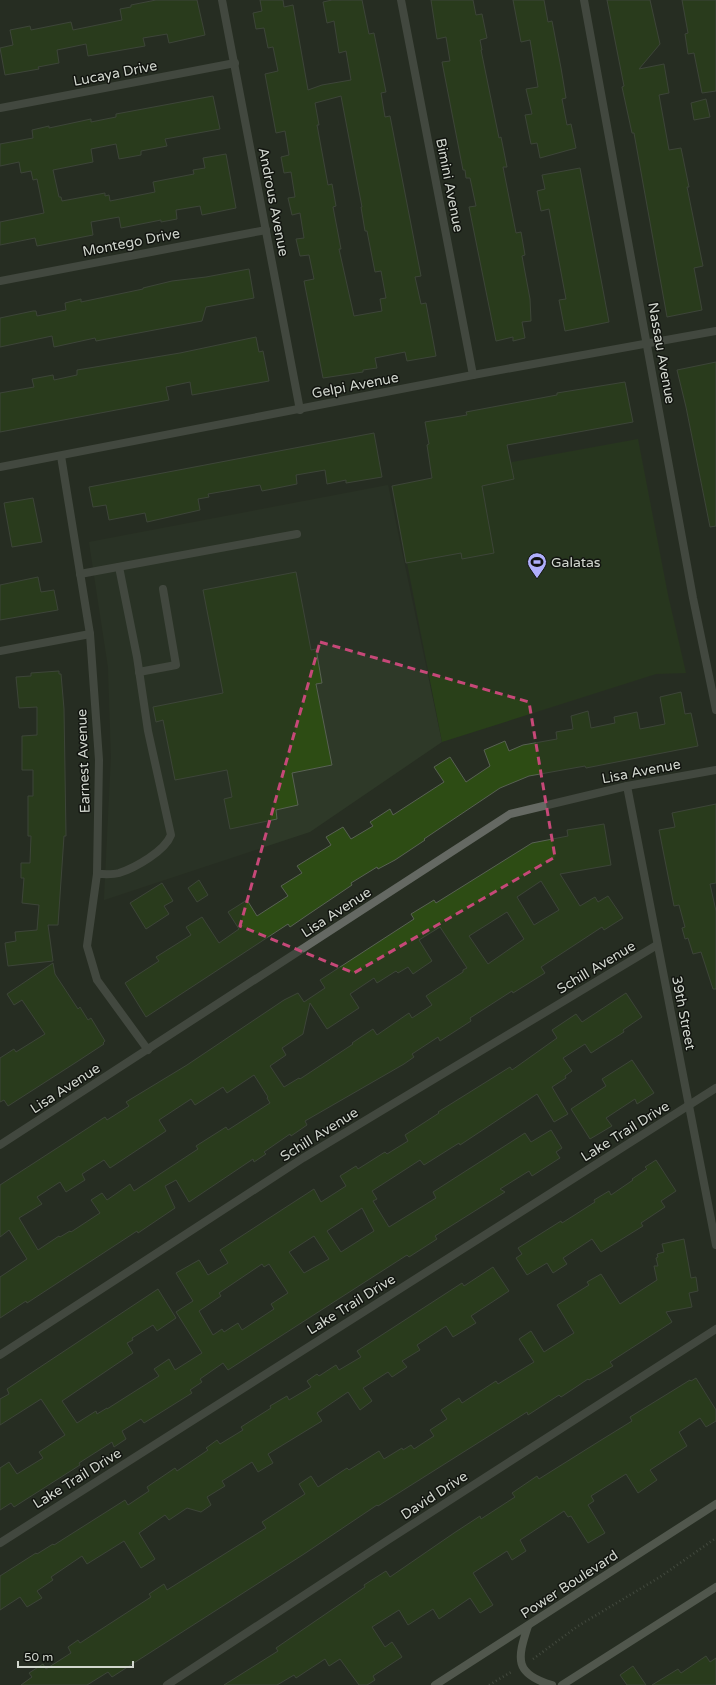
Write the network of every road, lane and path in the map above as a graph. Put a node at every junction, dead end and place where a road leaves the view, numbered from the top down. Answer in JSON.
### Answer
{"nodes":[{"id":1,"x":222,"y":0,"type":"edge"},
{"id":2,"x":401,"y":0,"type":"edge"},
{"id":3,"x":584,"y":0,"type":"edge"},
{"id":4,"x":235,"y":63,"type":"junction"},
{"id":5,"x":0,"y":108,"type":"edge"},
{"id":6,"x":266,"y":230,"type":"junction"},
{"id":7,"x":0,"y":281,"type":"edge"},
{"id":8,"x":716,"y":331,"type":"edge"},
{"id":9,"x":647,"y":343,"type":"junction"},
{"id":10,"x":473,"y":375,"type":"junction"},
{"id":11,"x":300,"y":410,"type":"junction"},
{"id":12,"x":62,"y":456,"type":"junction"},
{"id":13,"x":0,"y":467,"type":"edge"},
{"id":14,"x":297,"y":534,"type":"dead end"},
{"id":15,"x":120,"y":567,"type":"junction"},
{"id":16,"x":80,"y":574,"type":"junction"},
{"id":17,"x":163,"y":589,"type":"dead end"},
{"id":18,"x":90,"y":634,"type":"junction"},
{"id":19,"x":0,"y":651,"type":"edge"},
{"id":20,"x":140,"y":672,"type":"junction"},
{"id":21,"x":716,"y":710,"type":"edge"},
{"id":22,"x":716,"y":770,"type":"edge"},
{"id":23,"x":627,"y":786,"type":"junction"},
{"id":24,"x":97,"y":874,"type":"junction"},
{"id":25,"x":658,"y":945,"type":"junction"},
{"id":26,"x":148,"y":1050,"type":"junction"},
{"id":27,"x":716,"y":1088,"type":"edge"},
{"id":28,"x":689,"y":1106,"type":"junction"},
{"id":29,"x":0,"y":1145,"type":"edge"},
{"id":30,"x":716,"y":1245,"type":"edge"},
{"id":31,"x":716,"y":1329,"type":"edge"},
{"id":32,"x":0,"y":1355,"type":"edge"},
{"id":33,"x":716,"y":1504,"type":"edge"},
{"id":34,"x":716,"y":1538,"type":"edge"},
{"id":35,"x":0,"y":1543,"type":"edge"},
{"id":36,"x":716,"y":1588,"type":"edge"},
{"id":37,"x":528,"y":1626,"type":"junction"},
{"id":38,"x":522,"y":1665,"type":"junction"},
{"id":39,"x":167,"y":1685,"type":"edge"},
{"id":40,"x":435,"y":1685,"type":"edge"},
{"id":41,"x":489,"y":1685,"type":"edge"},
{"id":42,"x":552,"y":1685,"type":"edge"},
{"id":43,"x":562,"y":1685,"type":"edge"}],
"edges":[{"from":1,"to":4,"type":"street","name":"Androus Avenue"},
{"from":2,"to":10,"type":"street","name":"Bimini Avenue"},
{"from":3,"to":9,"type":"street","name":"Nassau Avenue"},
{"from":4,"to":5,"type":"street","name":"Lucaya Drive"},
{"from":4,"to":6,"type":"street","name":"Androus Avenue"},
{"from":6,"to":7,"type":"street","name":"Montego Drive"},
{"from":6,"to":11,"type":"street","name":"Androus Avenue"},
{"from":8,"to":9,"type":"street","name":"Gelpi Avenue"},
{"from":9,"to":10,"type":"street","name":"Gelpi Avenue"},
{"from":9,"to":21,"type":"street","name":"Nassau Avenue"},
{"from":10,"to":11,"type":"street","name":"Gelpi Avenue"},
{"from":11,"to":12,"type":"street","name":"Gelpi Avenue"},
{"from":12,"to":13,"type":"street","name":"Gelpi Avenue"},
{"from":12,"to":16,"type":"street","name":"Earnest Avenue"},
{"from":14,"to":15,"type":"street"},
{"from":15,"to":16,"type":"street"},
{"from":15,"to":20,"type":"street"},
{"from":16,"to":18,"type":"street","name":"Earnest Avenue"},
{"from":17,"to":20,"type":"street"},
{"from":18,"to":19,"type":"street"},
{"from":18,"to":24,"type":"street","name":"Earnest Avenue"},
{"from":20,"to":24,"type":"street"},
{"from":22,"to":23,"type":"street","name":"Lisa Avenue"},
{"from":23,"to":25,"type":"street","name":"39th Street"},
{"from":23,"to":26,"type":"street","name":"Lisa Avenue"},
{"from":24,"to":26,"type":"street","name":"Earnest Avenue"},
{"from":25,"to":28,"type":"street","name":"39th Street"},
{"from":25,"to":32,"type":"street","name":"Schill Avenue"},
{"from":26,"to":29,"type":"street","name":"Lisa Avenue"},
{"from":27,"to":28,"type":"street","name":"Lake Trail Drive"},
{"from":28,"to":30,"type":"street","name":"39th Street"},
{"from":28,"to":35,"type":"street","name":"Lake Trail Drive"},
{"from":31,"to":39,"type":"street","name":"David Drive"},
{"from":33,"to":37,"type":"street","name":"Power Boulevard"},
{"from":34,"to":38,"type":"path"},
{"from":36,"to":43,"type":"street"},
{"from":37,"to":38,"type":"street"},
{"from":37,"to":40,"type":"street","name":"Power Boulevard"},
{"from":38,"to":41,"type":"path"},
{"from":38,"to":42,"type":"street"}]}
